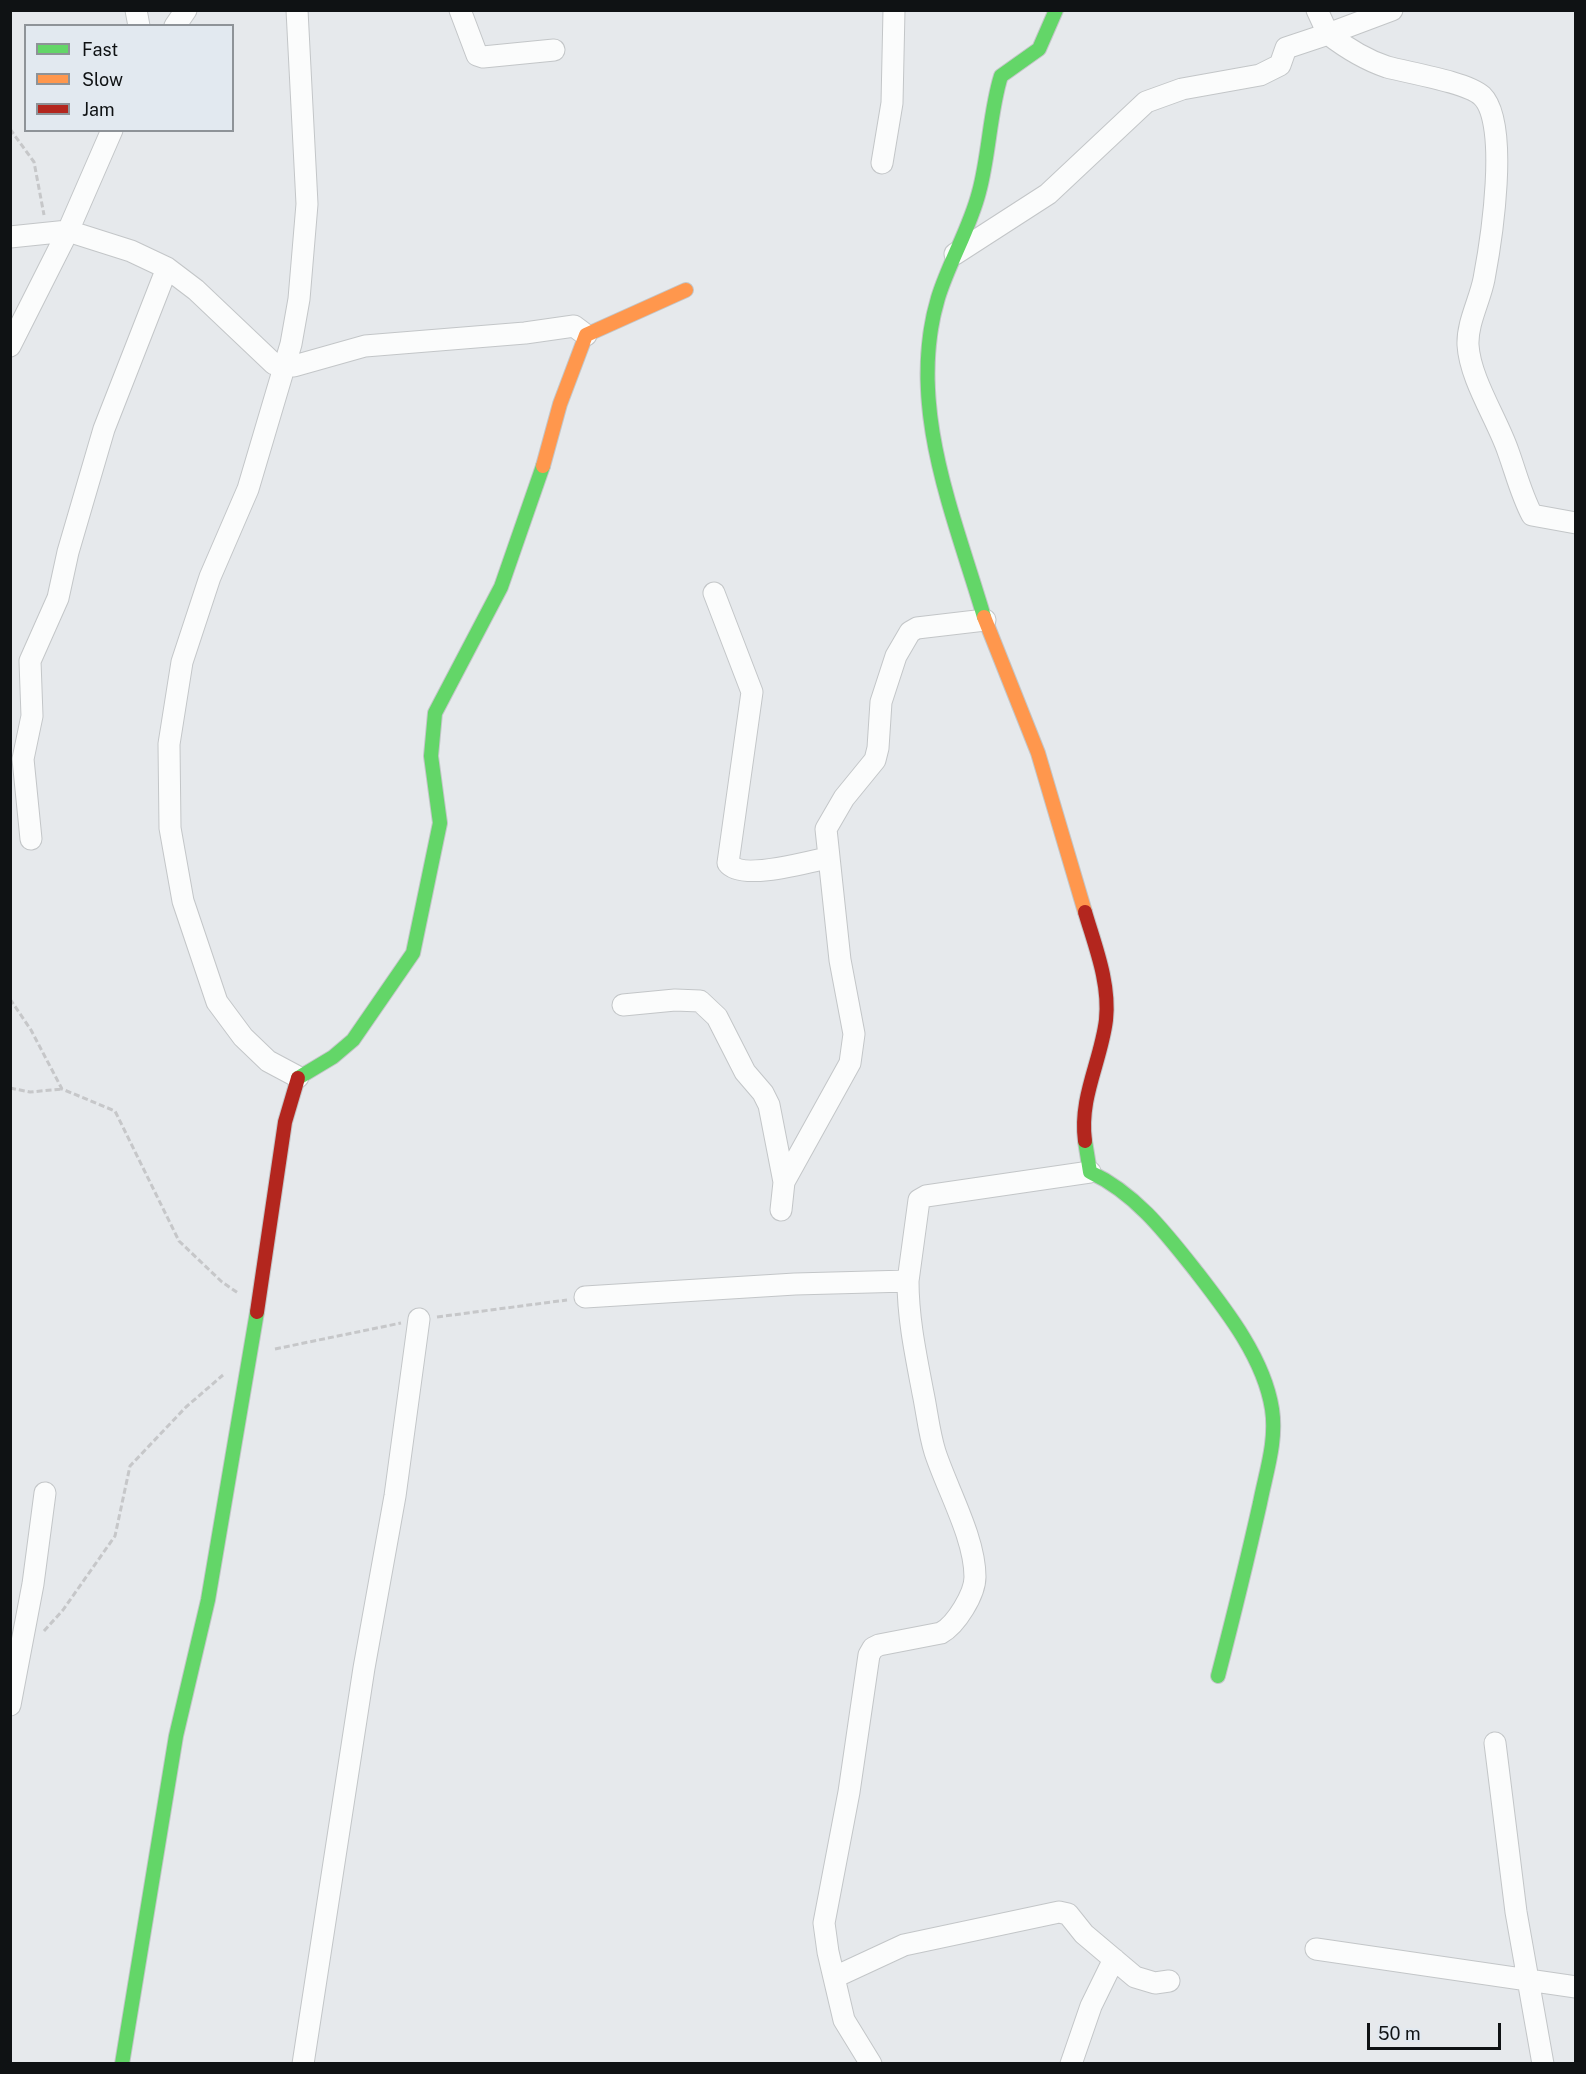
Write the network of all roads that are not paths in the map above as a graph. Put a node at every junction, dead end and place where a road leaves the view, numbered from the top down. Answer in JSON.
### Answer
{"nodes":[{"id":1,"x":186,"y":10,"type":"edge"},
{"id":2,"x":297,"y":10,"type":"edge"},
{"id":3,"x":460,"y":10,"type":"edge"},
{"id":4,"x":894,"y":10,"type":"edge"},
{"id":5,"x":1056,"y":10,"type":"edge"},
{"id":6,"x":1317,"y":10,"type":"edge"},
{"id":7,"x":1392,"y":10,"type":"edge"},
{"id":8,"x":176,"y":24,"type":"edge"},
{"id":9,"x":1328,"y":34,"type":"junction"},
{"id":10,"x":554,"y":50,"type":"dead end"},
{"id":11,"x":111,"y":132,"type":"edge"},
{"id":12,"x":882,"y":163,"type":"dead end"},
{"id":13,"x":58,"y":232,"type":"junction"},
{"id":14,"x":10,"y":237,"type":"edge"},
{"id":15,"x":955,"y":254,"type":"junction"},
{"id":16,"x":167,"y":267,"type":"junction"},
{"id":17,"x":686,"y":290,"type":"dead end"},
{"id":18,"x":586,"y":334,"type":"junction"},
{"id":19,"x":10,"y":346,"type":"edge"},
{"id":20,"x":284,"y":366,"type":"junction"},
{"id":21,"x":1575,"y":523,"type":"edge"},
{"id":22,"x":714,"y":593,"type":"dead end"},
{"id":23,"x":985,"y":620,"type":"junction"},
{"id":24,"x":31,"y":839,"type":"dead end"},
{"id":25,"x":827,"y":858,"type":"junction"},
{"id":26,"x":623,"y":1005,"type":"dead end"},
{"id":27,"x":298,"y":1077,"type":"junction"},
{"id":28,"x":1090,"y":1172,"type":"junction"},
{"id":29,"x":784,"y":1182,"type":"junction"},
{"id":30,"x":781,"y":1210,"type":"dead end"},
{"id":31,"x":908,"y":1281,"type":"junction"},
{"id":32,"x":585,"y":1297,"type":"dead end"},
{"id":33,"x":419,"y":1319,"type":"dead end"},
{"id":34,"x":45,"y":1493,"type":"dead end"},
{"id":35,"x":1218,"y":1676,"type":"dead end"},
{"id":36,"x":10,"y":1705,"type":"edge"},
{"id":37,"x":1495,"y":1743,"type":"dead end"},
{"id":38,"x":1316,"y":1949,"type":"dead end"},
{"id":39,"x":1114,"y":1959,"type":"junction"},
{"id":40,"x":835,"y":1977,"type":"junction"},
{"id":41,"x":1169,"y":1981,"type":"dead end"},
{"id":42,"x":1528,"y":1981,"type":"junction"},
{"id":43,"x":1575,"y":1987,"type":"edge"},
{"id":44,"x":122,"y":2064,"type":"edge"},
{"id":45,"x":303,"y":2064,"type":"edge"},
{"id":46,"x":871,"y":2064,"type":"edge"},
{"id":47,"x":1071,"y":2064,"type":"edge"},
{"id":48,"x":1543,"y":2064,"type":"edge"}],
"edges":[{"from":1,"to":8,"type":"street"},
{"from":2,"to":20,"type":"street"},
{"from":3,"to":10,"type":"street"},
{"from":4,"to":12,"type":"street"},
{"from":5,"to":15,"type":"street"},
{"from":6,"to":9,"type":"street"},
{"from":7,"to":9,"type":"street"},
{"from":9,"to":15,"type":"street"},
{"from":9,"to":21,"type":"street"},
{"from":11,"to":13,"type":"street"},
{"from":13,"to":14,"type":"street"},
{"from":13,"to":16,"type":"street"},
{"from":13,"to":19,"type":"street"},
{"from":15,"to":23,"type":"street"},
{"from":16,"to":20,"type":"street"},
{"from":16,"to":24,"type":"street"},
{"from":17,"to":18,"type":"street"},
{"from":18,"to":20,"type":"street"},
{"from":18,"to":27,"type":"street"},
{"from":20,"to":27,"type":"street"},
{"from":22,"to":25,"type":"street"},
{"from":23,"to":25,"type":"street"},
{"from":23,"to":28,"type":"street"},
{"from":25,"to":29,"type":"street"},
{"from":26,"to":29,"type":"street"},
{"from":27,"to":44,"type":"street"},
{"from":28,"to":31,"type":"street"},
{"from":28,"to":35,"type":"street"},
{"from":29,"to":30,"type":"street"},
{"from":31,"to":32,"type":"street"},
{"from":31,"to":40,"type":"street"},
{"from":33,"to":45,"type":"street"},
{"from":34,"to":36,"type":"street"},
{"from":37,"to":42,"type":"street"},
{"from":38,"to":42,"type":"street"},
{"from":39,"to":40,"type":"street"},
{"from":39,"to":41,"type":"street"},
{"from":39,"to":47,"type":"street"},
{"from":40,"to":46,"type":"street"},
{"from":42,"to":43,"type":"street"},
{"from":42,"to":48,"type":"street"}]}
